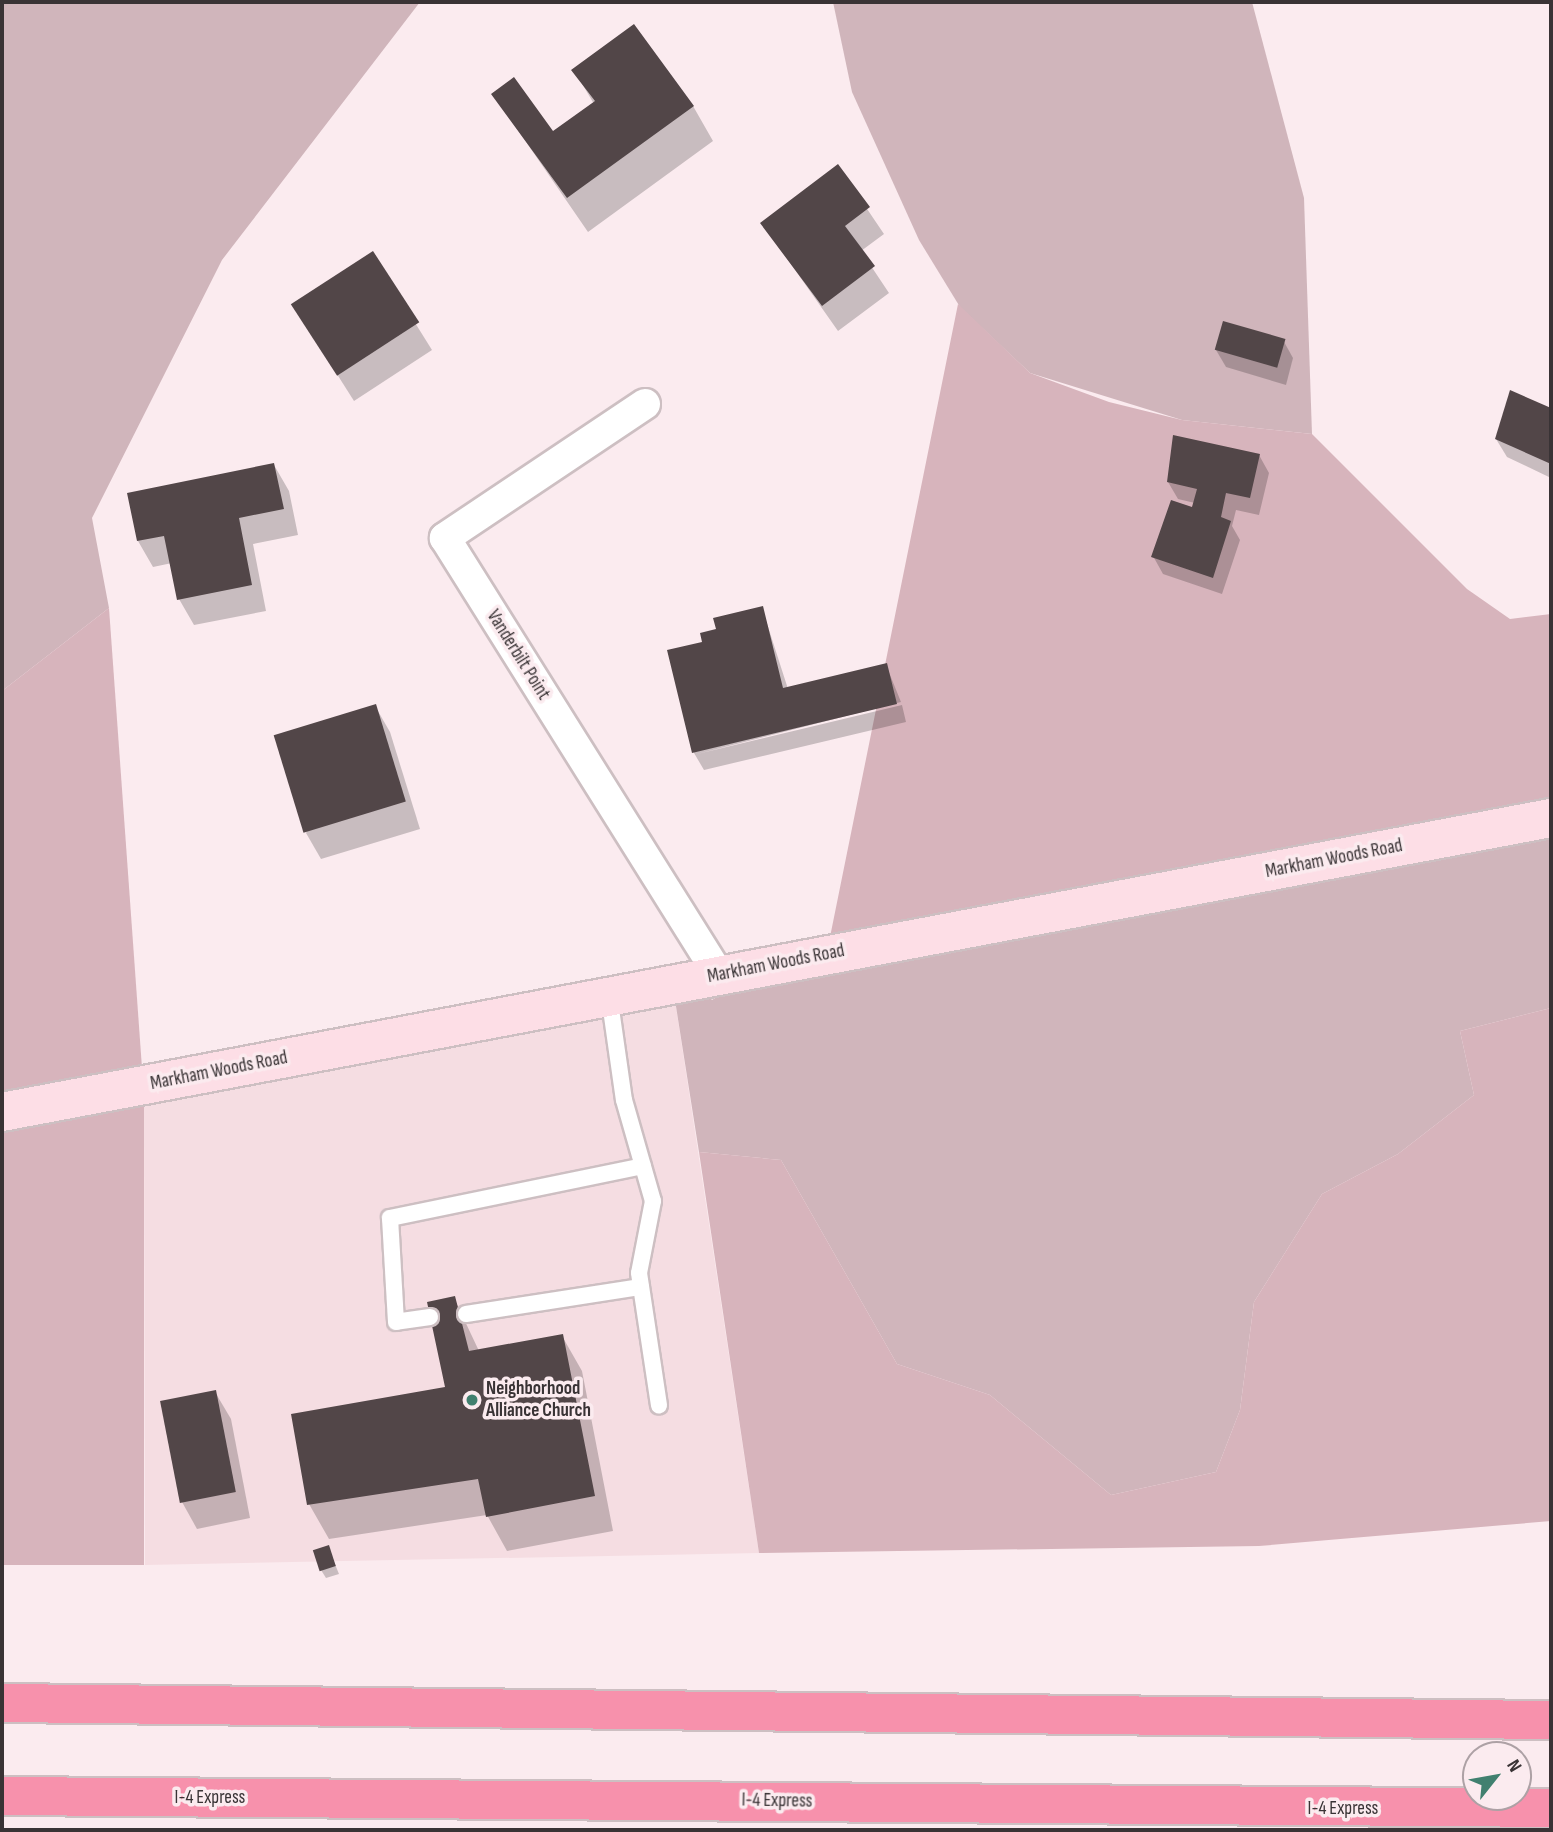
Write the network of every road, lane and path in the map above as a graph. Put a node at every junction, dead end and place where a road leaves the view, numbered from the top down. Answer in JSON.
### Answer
{"nodes":[{"id":1,"x":645,"y":404,"type":"dead end"},
{"id":2,"x":1551,"y":818,"type":"edge"},
{"id":3,"x":719,"y":975,"type":"junction"},
{"id":4,"x":609,"y":995,"type":"junction"},
{"id":5,"x":2,"y":1112,"type":"edge"},
{"id":6,"x":643,"y":1166,"type":"junction"},
{"id":7,"x":641,"y":1287,"type":"junction"},
{"id":8,"x":466,"y":1314,"type":"dead end"},
{"id":9,"x":430,"y":1317,"type":"dead end"},
{"id":10,"x":659,"y":1406,"type":"dead end"},
{"id":11,"x":2,"y":1703,"type":"edge"},
{"id":12,"x":1551,"y":1720,"type":"edge"},
{"id":13,"x":2,"y":1796,"type":"edge"},
{"id":14,"x":1551,"y":1808,"type":"edge"}],
"edges":[{"from":1,"to":3,"type":"street","name":"Vanderbilt Point"},
{"from":2,"to":3,"type":"main road","name":"Markham Woods Road"},
{"from":3,"to":4,"type":"main road","name":"Markham Woods Road"},
{"from":4,"to":5,"type":"main road","name":"Markham Woods Road"},
{"from":4,"to":6,"type":"lane"},
{"from":6,"to":7,"type":"lane"},
{"from":6,"to":9,"type":"lane"},
{"from":7,"to":8,"type":"lane"},
{"from":7,"to":10,"type":"lane"},
{"from":11,"to":12,"type":"highway"},
{"from":13,"to":14,"type":"highway","name":"I-4 Express"}]}
